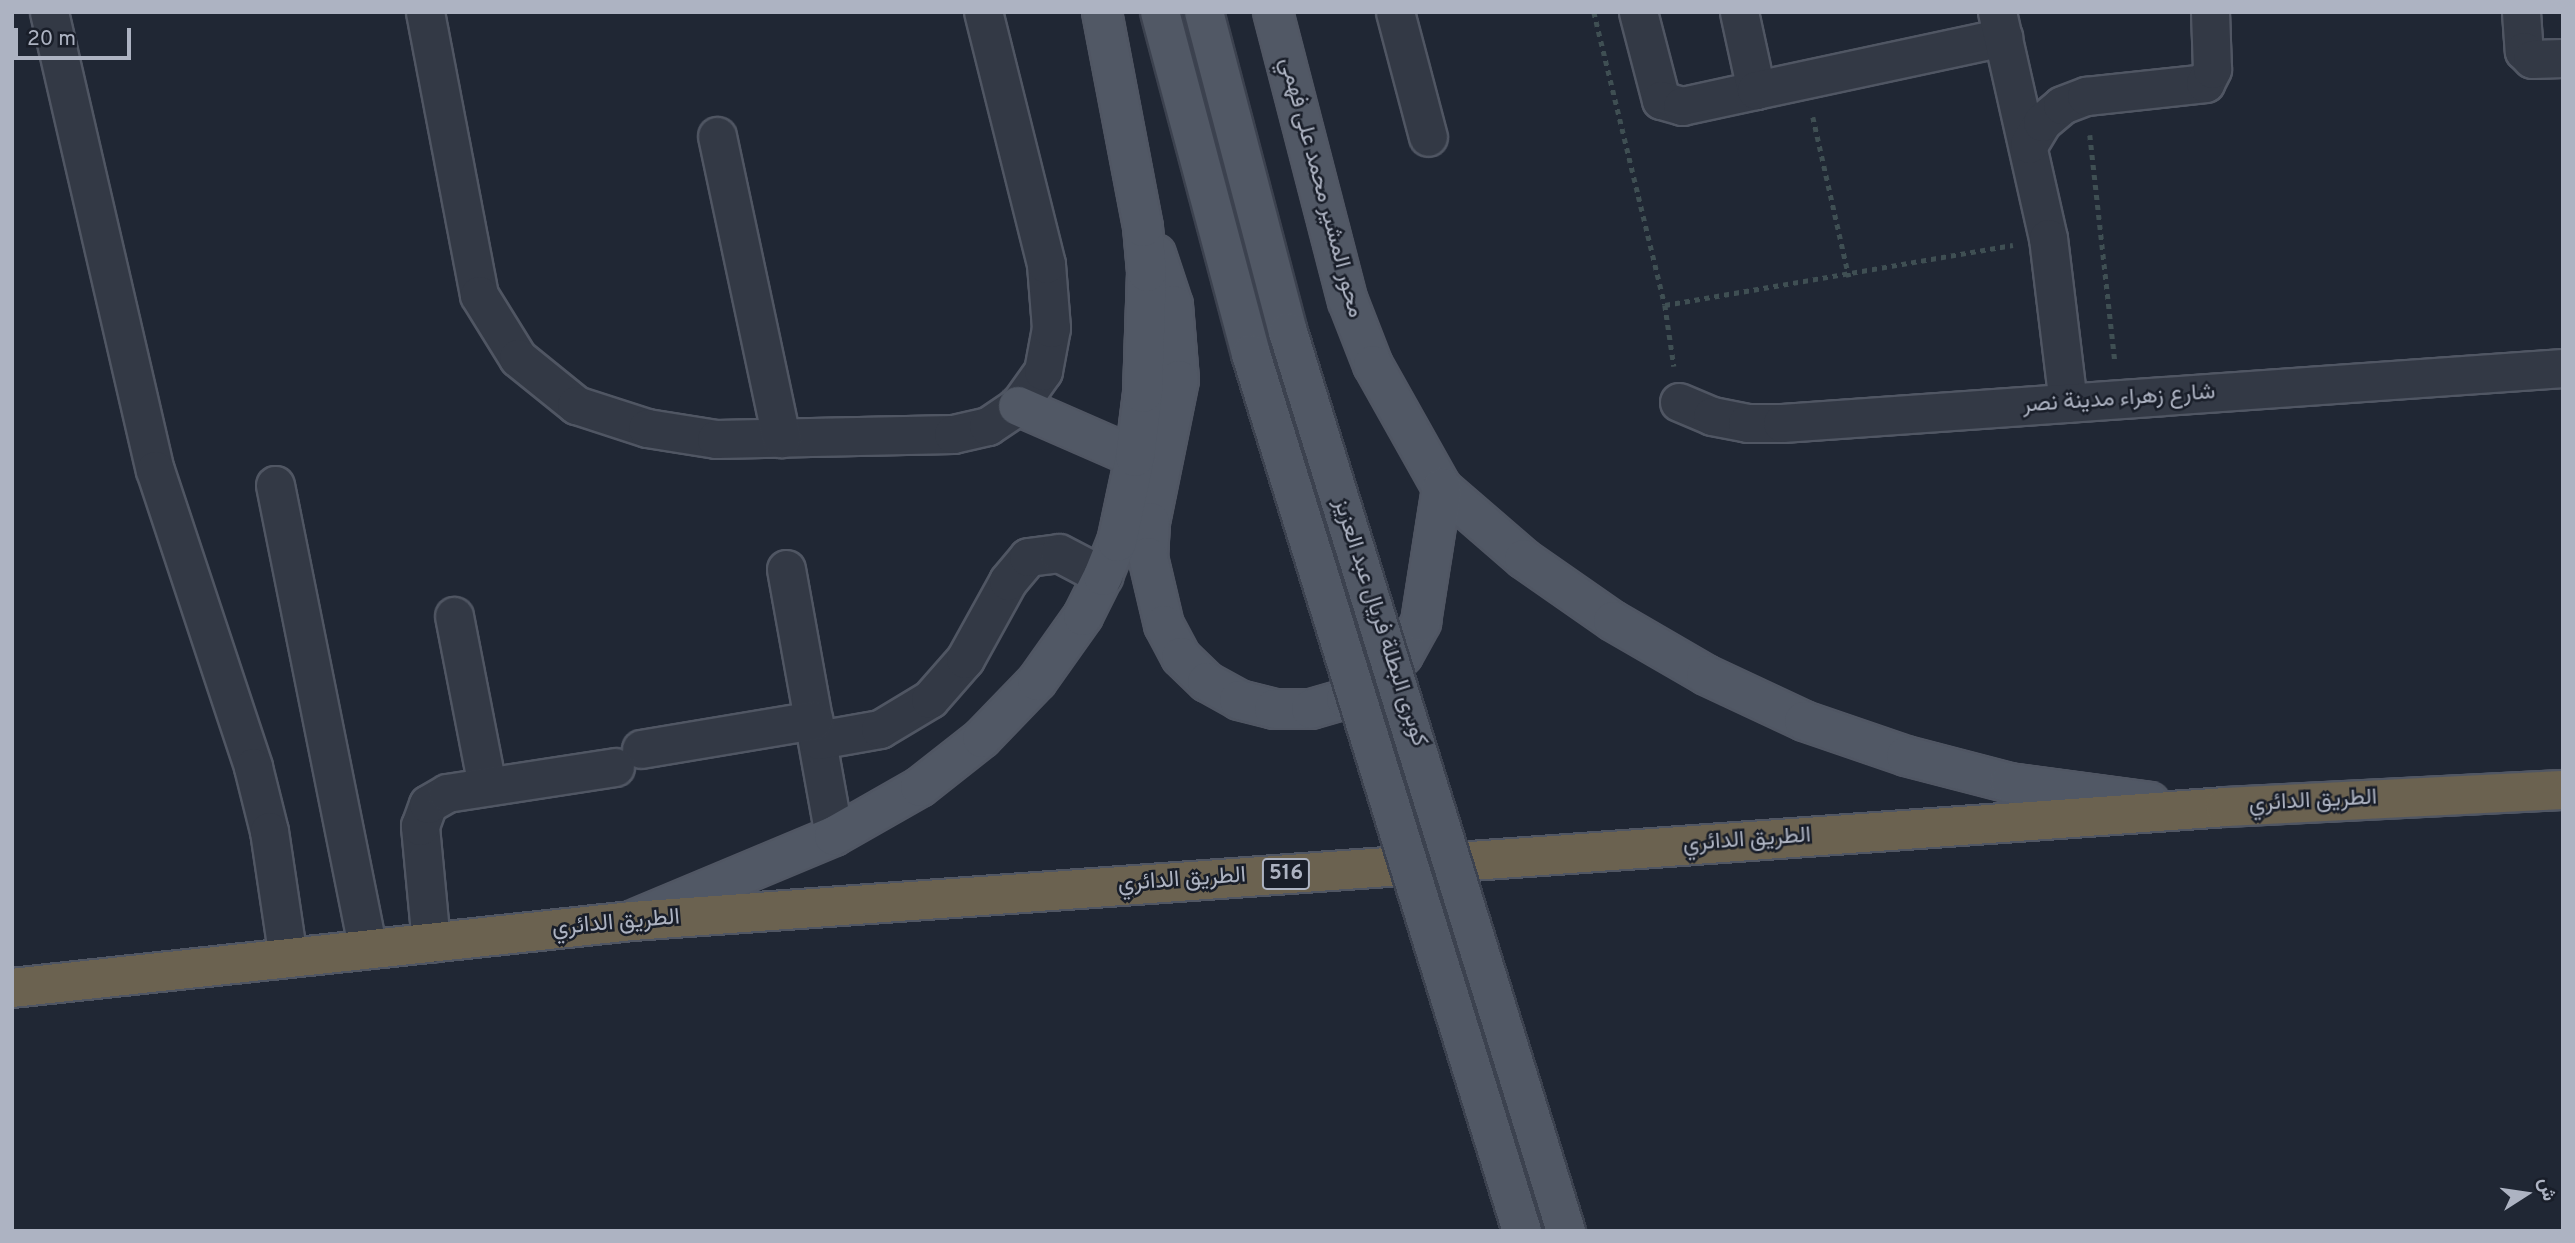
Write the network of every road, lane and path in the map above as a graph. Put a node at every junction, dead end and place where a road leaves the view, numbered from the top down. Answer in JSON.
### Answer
{"nodes":[{"id":1,"x":49,"y":12,"type":"edge"},
{"id":2,"x":425,"y":12,"type":"edge"},
{"id":3,"x":983,"y":12,"type":"edge"},
{"id":4,"x":1102,"y":12,"type":"edge"},
{"id":5,"x":1160,"y":12,"type":"edge"},
{"id":6,"x":1204,"y":12,"type":"edge"},
{"id":7,"x":1273,"y":12,"type":"edge"},
{"id":8,"x":1395,"y":12,"type":"edge"},
{"id":9,"x":1594,"y":12,"type":"edge"},
{"id":10,"x":1638,"y":12,"type":"edge"},
{"id":11,"x":1739,"y":12,"type":"edge"},
{"id":12,"x":2210,"y":12,"type":"edge"},
{"id":13,"x":2521,"y":12,"type":"edge"},
{"id":14,"x":2000,"y":24,"type":"edge"},
{"id":15,"x":2563,"y":58,"type":"edge"},
{"id":16,"x":1805,"y":79,"type":"junction"},
{"id":17,"x":1756,"y":90,"type":"junction"},
{"id":18,"x":2086,"y":96,"type":"junction"},
{"id":19,"x":717,"y":136,"type":"dead end"},
{"id":20,"x":1428,"y":137,"type":"dead end"},
{"id":21,"x":2029,"y":144,"type":"junction"},
{"id":22,"x":1143,"y":227,"type":"junction"},
{"id":23,"x":2048,"y":238,"type":"junction"},
{"id":24,"x":1849,"y":277,"type":"junction"},
{"id":25,"x":1665,"y":305,"type":"junction"},
{"id":26,"x":2563,"y":368,"type":"edge"},
{"id":27,"x":2119,"y":400,"type":"junction"},
{"id":28,"x":1679,"y":402,"type":"joint"},
{"id":29,"x":2068,"y":403,"type":"junction"},
{"id":30,"x":1018,"y":406,"type":"junction"},
{"id":31,"x":781,"y":438,"type":"junction"},
{"id":32,"x":1135,"y":457,"type":"junction"},
{"id":33,"x":275,"y":485,"type":"dead end"},
{"id":34,"x":1442,"y":488,"type":"junction"},
{"id":35,"x":786,"y":569,"type":"dead end"},
{"id":36,"x":1103,"y":576,"type":"junction"},
{"id":37,"x":454,"y":616,"type":"dead end"},
{"id":38,"x":816,"y":730,"type":"junction"},
{"id":39,"x":486,"y":785,"type":"junction"},
{"id":40,"x":2563,"y":790,"type":"edge"},
{"id":41,"x":2225,"y":807,"type":"junction"},
{"id":42,"x":834,"y":836,"type":"junction"},
{"id":43,"x":632,"y":921,"type":"junction"},
{"id":44,"x":431,"y":943,"type":"junction"},
{"id":45,"x":368,"y":949,"type":"junction"},
{"id":46,"x":288,"y":958,"type":"junction"},
{"id":47,"x":12,"y":988,"type":"edge"},
{"id":48,"x":1522,"y":1231,"type":"edge"},
{"id":49,"x":1566,"y":1231,"type":"edge"}],
"edges":[{"from":1,"to":46,"type":"street"},
{"from":2,"to":31,"type":"street"},
{"from":3,"to":30,"type":"street"},
{"from":4,"to":22,"type":"main road"},
{"from":5,"to":48,"type":"main road","name":"كوبرى البطلة فريال عبد العزيز","bridge":true},
{"from":6,"to":49,"type":"main road","name":"كوبرى البطلة فريال عبد العزيز","bridge":true},
{"from":7,"to":34,"type":"main road","name":"محور المشير محمد على فهمي"},
{"from":8,"to":20,"type":"street"},
{"from":9,"to":25,"type":"path"},
{"from":10,"to":17,"type":"street"},
{"from":11,"to":17,"type":"street"},
{"from":12,"to":18,"type":"street"},
{"from":13,"to":15,"type":"street"},
{"from":14,"to":16,"type":"street"},
{"from":14,"to":21,"type":"street"},
{"from":16,"to":17,"type":"street"},
{"from":16,"to":24,"type":"path"},
{"from":18,"to":21,"type":"street"},
{"from":18,"to":27,"type":"path"},
{"from":19,"to":31,"type":"street"},
{"from":21,"to":23,"type":"street"},
{"from":22,"to":32,"type":"main road"},
{"from":22,"to":34,"type":"main road"},
{"from":23,"to":24,"type":"path"},
{"from":23,"to":29,"type":"street"},
{"from":24,"to":25,"type":"path"},
{"from":25,"to":28,"type":"path"},
{"from":26,"to":27,"type":"street","name":"شارع زهراء مدينة نصر"},
{"from":27,"to":29,"type":"street","name":"شارع زهراء مدينة نصر"},
{"from":28,"to":29,"type":"street","name":"شارع زهراء مدينة نصر"},
{"from":30,"to":31,"type":"street"},
{"from":30,"to":32,"type":"main road"},
{"from":32,"to":36,"type":"main road"},
{"from":33,"to":45,"type":"street"},
{"from":34,"to":41,"type":"main road","name":"محور المشير محمد على فهمي"},
{"from":35,"to":38,"type":"street"},
{"from":36,"to":38,"type":"street"},
{"from":36,"to":42,"type":"main road"},
{"from":37,"to":39,"type":"street"},
{"from":38,"to":39,"type":"street"},
{"from":38,"to":42,"type":"street"},
{"from":39,"to":44,"type":"street"},
{"from":40,"to":41,"type":"highway","name":"الطريق الدائري","number":"516"},
{"from":41,"to":43,"type":"highway","name":"الطريق الدائري","number":"516"},
{"from":42,"to":43,"type":"main road"},
{"from":43,"to":44,"type":"highway","name":"الطريق الدائري","number":"516"},
{"from":44,"to":45,"type":"highway","name":"الطريق الدائري","number":"516"},
{"from":45,"to":46,"type":"highway","name":"الطريق الدائري","number":"516"},
{"from":46,"to":47,"type":"highway","name":"الطريق الدائري","number":"516"}]}
